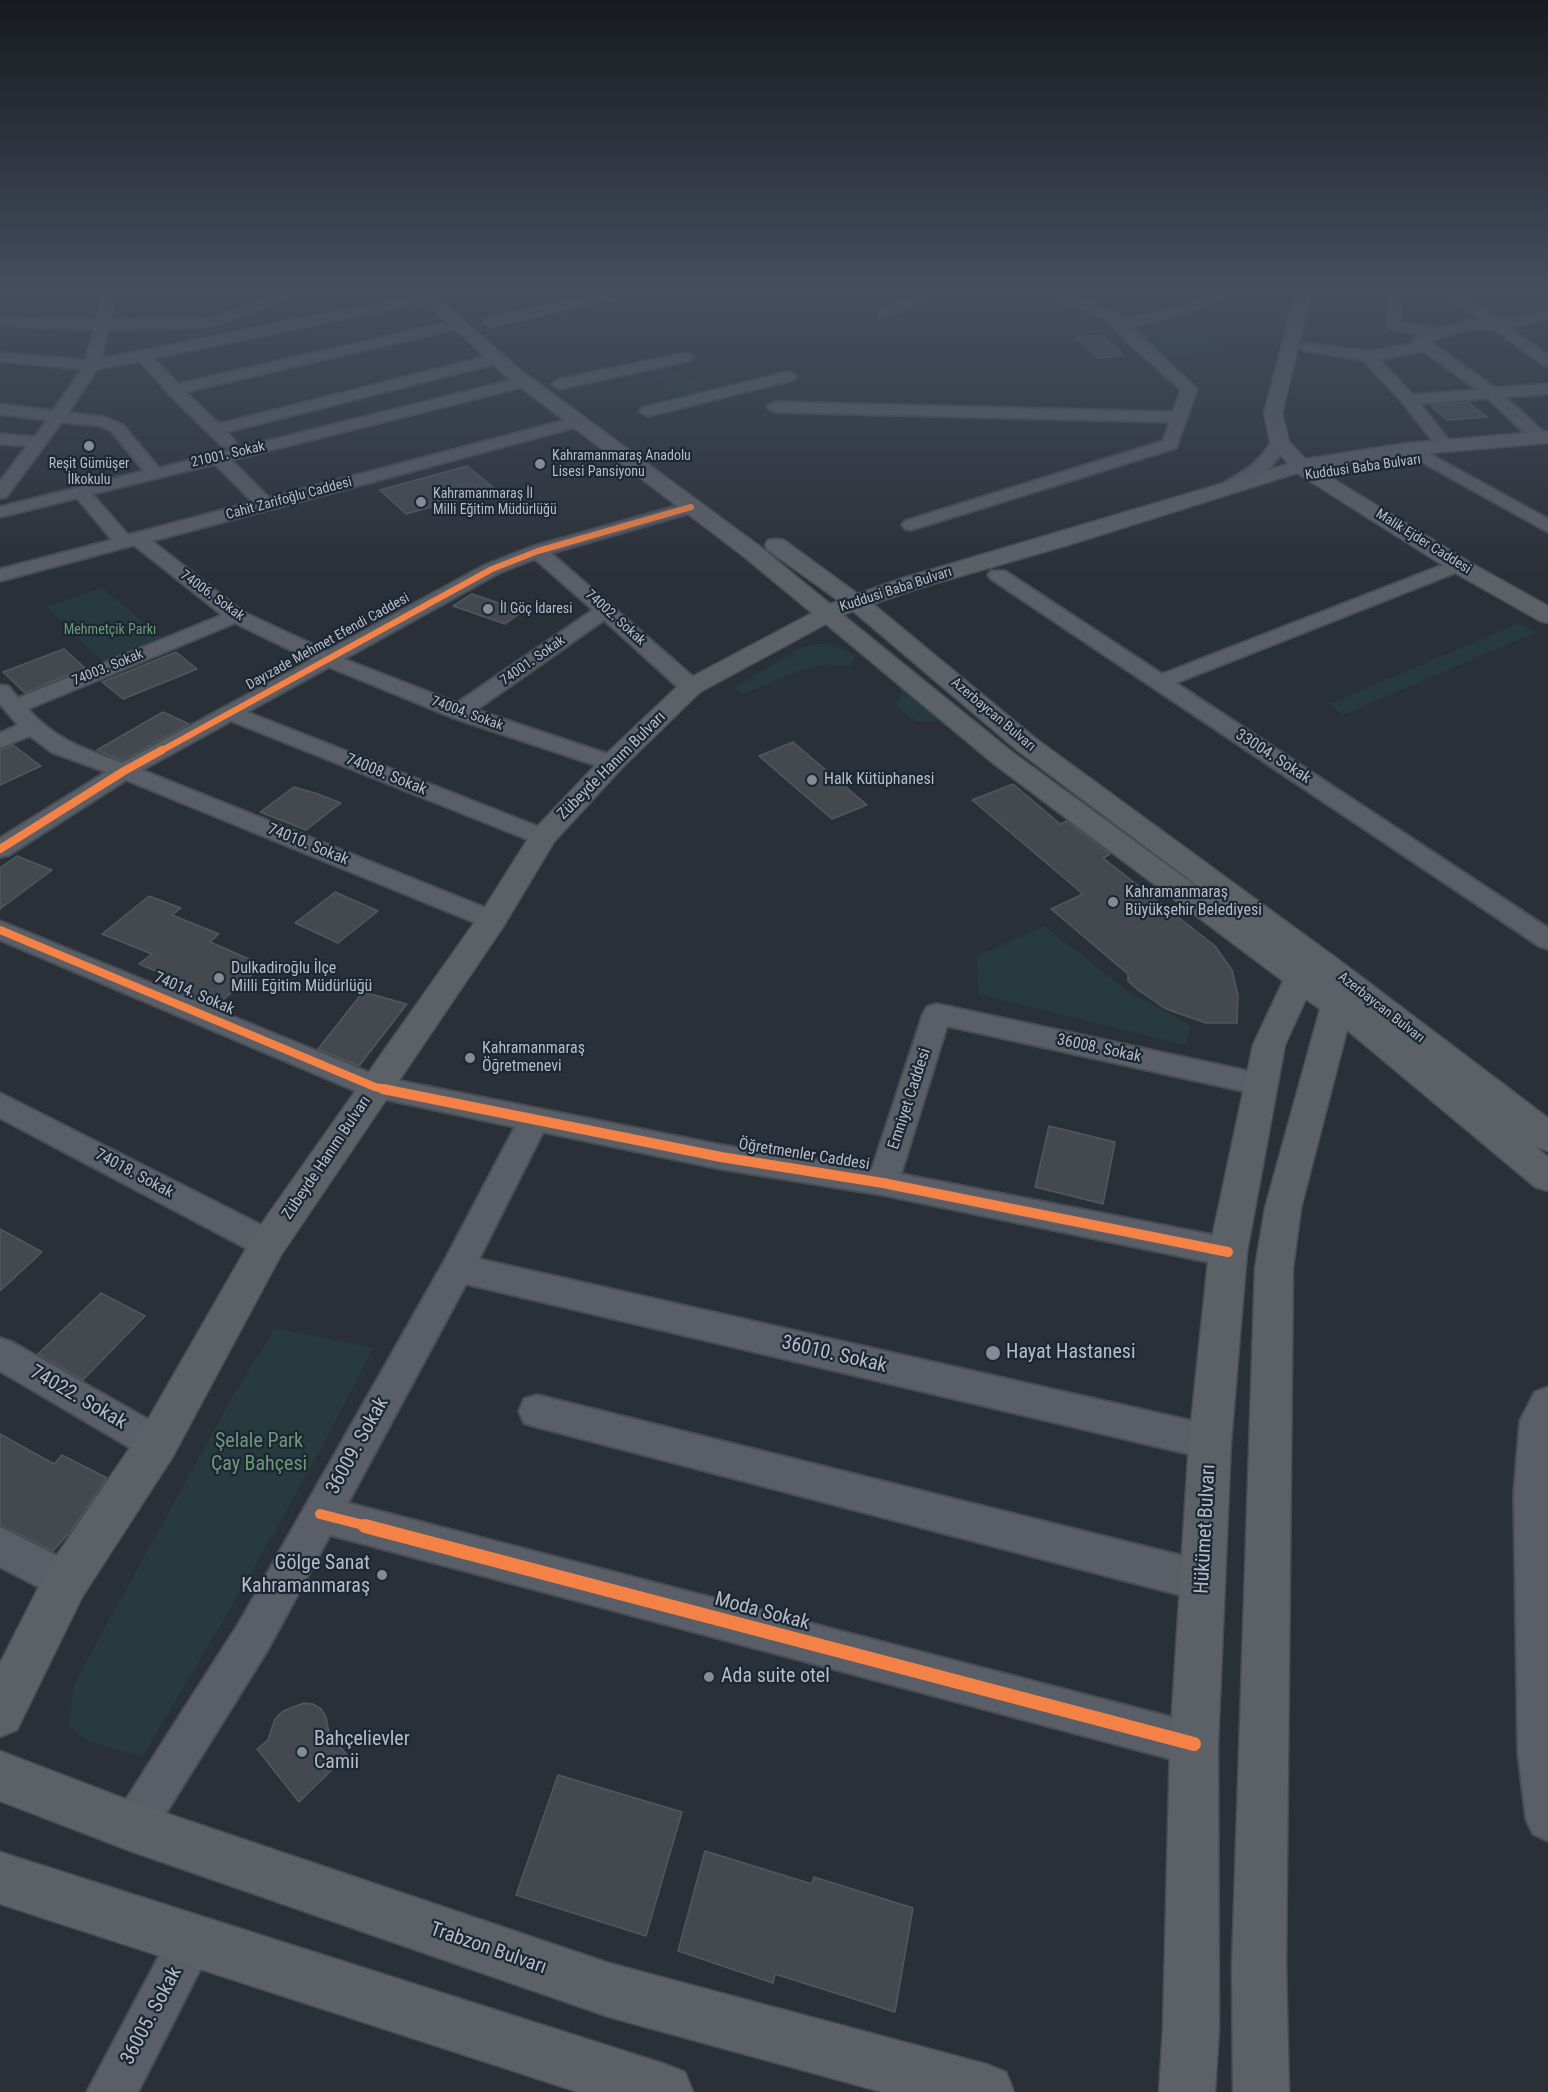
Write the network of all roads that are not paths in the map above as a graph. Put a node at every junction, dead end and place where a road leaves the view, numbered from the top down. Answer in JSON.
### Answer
{"nodes":[{"id":1,"x":78,"y":385,"type":"edge"},
{"id":2,"x":169,"y":385,"type":"edge"},
{"id":3,"x":197,"y":385,"type":"edge"},
{"id":4,"x":348,"y":385,"type":"edge"},
{"id":5,"x":393,"y":385,"type":"edge"},
{"id":6,"x":401,"y":385,"type":"edge"},
{"id":7,"x":514,"y":385,"type":"edge"},
{"id":8,"x":528,"y":385,"type":"edge"},
{"id":9,"x":561,"y":385,"type":"edge"},
{"id":10,"x":757,"y":385,"type":"edge"},
{"id":11,"x":1183,"y":385,"type":"edge"},
{"id":12,"x":1280,"y":385,"type":"edge"},
{"id":13,"x":1298,"y":385,"type":"edge"},
{"id":14,"x":1395,"y":385,"type":"edge"},
{"id":15,"x":1479,"y":385,"type":"edge"},
{"id":16,"x":1548,"y":389,"type":"edge"},
{"id":17,"x":174,"y":390,"type":"junction"},
{"id":18,"x":1297,"y":390,"type":"dead end"},
{"id":19,"x":1491,"y":393,"type":"junction"},
{"id":20,"x":358,"y":394,"type":"junction"},
{"id":21,"x":1409,"y":400,"type":"junction"},
{"id":22,"x":430,"y":404,"type":"junction"},
{"id":23,"x":775,"y":406,"type":"dead end"},
{"id":24,"x":0,"y":410,"type":"edge"},
{"id":25,"x":648,"y":411,"type":"dead end"},
{"id":26,"x":55,"y":417,"type":"junction"},
{"id":27,"x":379,"y":417,"type":"junction"},
{"id":28,"x":1179,"y":417,"type":"junction"},
{"id":29,"x":578,"y":422,"type":"junction"},
{"id":30,"x":216,"y":430,"type":"junction"},
{"id":31,"x":0,"y":439,"type":"edge"},
{"id":32,"x":1545,"y":440,"type":"edge"},
{"id":33,"x":40,"y":442,"type":"junction"},
{"id":34,"x":1280,"y":442,"type":"junction"},
{"id":35,"x":1445,"y":445,"type":"junction"},
{"id":36,"x":240,"y":453,"type":"junction"},
{"id":37,"x":219,"y":458,"type":"junction"},
{"id":38,"x":1428,"y":458,"type":"junction"},
{"id":39,"x":1315,"y":464,"type":"junction"},
{"id":40,"x":9,"y":472,"type":"edge"},
{"id":41,"x":154,"y":473,"type":"junction"},
{"id":42,"x":1231,"y":486,"type":"junction"},
{"id":43,"x":80,"y":492,"type":"junction"},
{"id":44,"x":0,"y":493,"type":"edge"},
{"id":45,"x":266,"y":505,"type":"junction"},
{"id":46,"x":691,"y":507,"type":"junction"},
{"id":47,"x":0,"y":512,"type":"edge"},
{"id":48,"x":911,"y":525,"type":"dead end"},
{"id":49,"x":1548,"y":527,"type":"edge"},
{"id":50,"x":131,"y":541,"type":"junction"},
{"id":51,"x":538,"y":551,"type":"junction"},
{"id":52,"x":1458,"y":565,"type":"junction"},
{"id":53,"x":788,"y":567,"type":"junction"},
{"id":54,"x":0,"y":575,"type":"edge"},
{"id":55,"x":998,"y":575,"type":"junction"},
{"id":56,"x":855,"y":598,"type":"junction"},
{"id":57,"x":1548,"y":601,"type":"edge"},
{"id":58,"x":606,"y":610,"type":"junction"},
{"id":59,"x":236,"y":616,"type":"junction"},
{"id":60,"x":1548,"y":616,"type":"edge"},
{"id":61,"x":746,"y":657,"type":"junction"},
{"id":62,"x":324,"y":658,"type":"junction"},
{"id":63,"x":1160,"y":682,"type":"junction"},
{"id":64,"x":691,"y":687,"type":"junction"},
{"id":65,"x":7,"y":699,"type":"edge"},
{"id":66,"x":459,"y":712,"type":"junction"},
{"id":67,"x":229,"y":713,"type":"junction"},
{"id":68,"x":32,"y":727,"type":"junction"},
{"id":69,"x":0,"y":741,"type":"edge"},
{"id":70,"x":612,"y":763,"type":"junction"},
{"id":71,"x":124,"y":771,"type":"junction"},
{"id":72,"x":543,"y":837,"type":"junction"},
{"id":73,"x":0,"y":849,"type":"edge"},
{"id":74,"x":492,"y":920,"type":"junction"},
{"id":75,"x":0,"y":930,"type":"edge"},
{"id":76,"x":1548,"y":940,"type":"edge"},
{"id":77,"x":1300,"y":978,"type":"junction"},
{"id":78,"x":1337,"y":1005,"type":"junction"},
{"id":79,"x":937,"y":1014,"type":"joint"},
{"id":80,"x":1261,"y":1084,"type":"junction"},
{"id":81,"x":375,"y":1087,"type":"junction"},
{"id":82,"x":0,"y":1104,"type":"edge"},
{"id":83,"x":534,"y":1120,"type":"junction"},
{"id":84,"x":1548,"y":1137,"type":"edge"},
{"id":85,"x":1548,"y":1177,"type":"edge"},
{"id":86,"x":883,"y":1183,"type":"junction"},
{"id":87,"x":268,"y":1244,"type":"junction"},
{"id":88,"x":1228,"y":1252,"type":"junction"},
{"id":89,"x":458,"y":1268,"type":"junction"},
{"id":90,"x":0,"y":1353,"type":"edge"},
{"id":91,"x":1548,"y":1403,"type":"edge"},
{"id":92,"x":537,"y":1412,"type":"dead end"},
{"id":93,"x":1210,"y":1442,"type":"junction"},
{"id":94,"x":157,"y":1444,"type":"junction"},
{"id":95,"x":1540,"y":1495,"type":"edge"},
{"id":96,"x":320,"y":1514,"type":"junction"},
{"id":97,"x":0,"y":1546,"type":"edge"},
{"id":98,"x":66,"y":1581,"type":"junction"},
{"id":99,"x":1203,"y":1581,"type":"junction"},
{"id":100,"x":0,"y":1713,"type":"edge"},
{"id":101,"x":1194,"y":1744,"type":"junction"},
{"id":102,"x":0,"y":1776,"type":"edge"},
{"id":103,"x":1548,"y":1819,"type":"edge"},
{"id":104,"x":133,"y":1827,"type":"junction"},
{"id":105,"x":0,"y":1878,"type":"edge"},
{"id":106,"x":192,"y":1940,"type":"junction"},
{"id":107,"x":112,"y":2092,"type":"edge"},
{"id":108,"x":665,"y":2092,"type":"edge"},
{"id":109,"x":986,"y":2092,"type":"edge"},
{"id":110,"x":1187,"y":2092,"type":"edge"},
{"id":111,"x":1261,"y":2092,"type":"edge"}],
"edges":[{"from":1,"to":26,"type":"street"},
{"from":2,"to":17,"type":"street"},
{"from":3,"to":17,"type":"street"},
{"from":4,"to":20,"type":"street"},
{"from":5,"to":20,"type":"street"},
{"from":6,"to":22,"type":"street"},
{"from":7,"to":22,"type":"street","name":"21001. Sokak"},
{"from":8,"to":29,"type":"main road"},
{"from":9,"to":53,"type":"main road","name":"Azerbaycan Bulvarı"},
{"from":10,"to":25,"type":"street"},
{"from":11,"to":28,"type":"street"},
{"from":12,"to":34,"type":"main road"},
{"from":13,"to":18,"type":"main road"},
{"from":14,"to":21,"type":"street"},
{"from":15,"to":19,"type":"street"},
{"from":16,"to":19,"type":"street"},
{"from":17,"to":30,"type":"street"},
{"from":19,"to":21,"type":"street"},
{"from":19,"to":32,"type":"street"},
{"from":20,"to":27,"type":"street"},
{"from":20,"to":30,"type":"street"},
{"from":21,"to":35,"type":"street"},
{"from":22,"to":27,"type":"street","name":"21001. Sokak"},
{"from":23,"to":28,"type":"street"},
{"from":24,"to":26,"type":"street"},
{"from":26,"to":33,"type":"street"},
{"from":26,"to":41,"type":"street"},
{"from":27,"to":36,"type":"street","name":"21001. Sokak"},
{"from":28,"to":48,"type":"street"},
{"from":29,"to":45,"type":"street","name":"Cahit Zarifoğlu Caddesi"},
{"from":29,"to":46,"type":"main road"},
{"from":30,"to":36,"type":"street"},
{"from":31,"to":33,"type":"street"},
{"from":32,"to":35,"type":"main road","name":"Kuddusi Baba Bulvarı"},
{"from":32,"to":38,"type":"main road","name":"Kuddusi Baba Bulvarı"},
{"from":33,"to":40,"type":"street"},
{"from":34,"to":39,"type":"main road"},
{"from":34,"to":42,"type":"street"},
{"from":35,"to":39,"type":"main road","name":"Kuddusi Baba Bulvarı"},
{"from":36,"to":37,"type":"street","name":"21001. Sokak"},
{"from":37,"to":41,"type":"street","name":"21001. Sokak"},
{"from":37,"to":45,"type":"street"},
{"from":38,"to":39,"type":"main road","name":"Kuddusi Baba Bulvarı"},
{"from":38,"to":49,"type":"street"},
{"from":39,"to":42,"type":"main road","name":"Kuddusi Baba Bulvarı"},
{"from":39,"to":52,"type":"main road","name":"Malik Ejder Caddesi"},
{"from":39,"to":55,"type":"main road","name":"Kuddusi Baba Bulvarı"},
{"from":39,"to":57,"type":"main road","name":"Malik Ejder Caddesi"},
{"from":40,"to":44,"type":"street"},
{"from":41,"to":43,"type":"street","name":"21001. Sokak"},
{"from":42,"to":56,"type":"main road","name":"Kuddusi Baba Bulvarı"},
{"from":43,"to":47,"type":"street","name":"21001. Sokak"},
{"from":43,"to":50,"type":"street","name":"74006. Sokak"},
{"from":45,"to":50,"type":"street","name":"Cahit Zarifoğlu Caddesi"},
{"from":46,"to":51,"type":"street","name":"Dayızade Mehmet Efendi Caddesi"},
{"from":46,"to":53,"type":"main road"},
{"from":50,"to":54,"type":"street","name":"Cahit Zarifoğlu Caddesi"},
{"from":50,"to":59,"type":"street","name":"74006. Sokak"},
{"from":51,"to":58,"type":"street","name":"74002. Sokak"},
{"from":51,"to":62,"type":"street","name":"Dayızade Mehmet Efendi Caddesi"},
{"from":52,"to":60,"type":"main road","name":"Malik Ejder Caddesi"},
{"from":52,"to":63,"type":"street"},
{"from":53,"to":56,"type":"main road","name":"Azerbaycan Bulvarı"},
{"from":53,"to":61,"type":"main road"},
{"from":55,"to":56,"type":"main road","name":"Kuddusi Baba Bulvarı"},
{"from":55,"to":63,"type":"street","name":"33004. Sokak"},
{"from":56,"to":61,"type":"main road","name":"Zübeyde Hanım Bulvarı"},
{"from":56,"to":77,"type":"main road","name":"Azerbaycan Bulvarı"},
{"from":56,"to":84,"type":"main road","name":"Azerbaycan Bulvarı"},
{"from":58,"to":64,"type":"street","name":"74002. Sokak"},
{"from":58,"to":66,"type":"street","name":"74001. Sokak"},
{"from":59,"to":62,"type":"street","name":"74006. Sokak"},
{"from":59,"to":65,"type":"street","name":"74003. Sokak"},
{"from":61,"to":64,"type":"main road","name":"Zübeyde Hanım Bulvarı"},
{"from":62,"to":66,"type":"street","name":"74004. Sokak"},
{"from":62,"to":67,"type":"street","name":"Dayızade Mehmet Efendi Caddesi"},
{"from":63,"to":76,"type":"street","name":"33004. Sokak"},
{"from":64,"to":70,"type":"main road","name":"Zübeyde Hanım Bulvarı"},
{"from":65,"to":68,"type":"street","name":"74010. Sokak"},
{"from":66,"to":70,"type":"street","name":"74004. Sokak"},
{"from":67,"to":71,"type":"street","name":"Dayızade Mehmet Efendi Caddesi"},
{"from":67,"to":72,"type":"street","name":"74008. Sokak"},
{"from":68,"to":69,"type":"street"},
{"from":68,"to":71,"type":"street","name":"74010. Sokak"},
{"from":70,"to":72,"type":"main road","name":"Zübeyde Hanım Bulvarı"},
{"from":71,"to":73,"type":"street","name":"Dayızade Mehmet Efendi Caddesi"},
{"from":71,"to":74,"type":"street","name":"74010. Sokak"},
{"from":72,"to":74,"type":"main road","name":"Zübeyde Hanım Bulvarı"},
{"from":74,"to":81,"type":"main road","name":"Zübeyde Hanım Bulvarı"},
{"from":75,"to":81,"type":"street","name":"74014. Sokak"},
{"from":77,"to":78,"type":"main road","name":"Azerbaycan Bulvarı"},
{"from":77,"to":80,"type":"main road","name":"Hükümet Bulvarı"},
{"from":78,"to":85,"type":"main road","name":"Azerbaycan Bulvarı"},
{"from":78,"to":111,"type":"main road"},
{"from":79,"to":80,"type":"street","name":"36008. Sokak"},
{"from":79,"to":86,"type":"street","name":"Emniyet Caddesi"},
{"from":80,"to":88,"type":"main road","name":"Hükümet Bulvarı"},
{"from":81,"to":83,"type":"street","name":"Öğretmenler Caddesi"},
{"from":81,"to":87,"type":"main road","name":"Zübeyde Hanım Bulvarı"},
{"from":82,"to":87,"type":"street","name":"74018. Sokak"},
{"from":83,"to":86,"type":"street","name":"Öğretmenler Caddesi"},
{"from":83,"to":89,"type":"street","name":"36009. Sokak"},
{"from":86,"to":88,"type":"street","name":"Öğretmenler Caddesi"},
{"from":87,"to":94,"type":"main road","name":"Zübeyde Hanım Bulvarı"},
{"from":88,"to":93,"type":"main road","name":"Hükümet Bulvarı"},
{"from":89,"to":93,"type":"street","name":"36010. Sokak"},
{"from":89,"to":96,"type":"street","name":"36009. Sokak"},
{"from":90,"to":94,"type":"street","name":"74022. Sokak"},
{"from":91,"to":95,"type":"street"},
{"from":92,"to":99,"type":"street"},
{"from":93,"to":99,"type":"main road","name":"Hükümet Bulvarı"},
{"from":94,"to":98,"type":"main road","name":"Zübeyde Hanım Bulvarı"},
{"from":95,"to":103,"type":"street"},
{"from":96,"to":101,"type":"street","name":"Moda Sokak"},
{"from":96,"to":104,"type":"street","name":"36009. Sokak"},
{"from":97,"to":98,"type":"street"},
{"from":98,"to":100,"type":"main road","name":"Zübeyde Hanım Bulvarı"},
{"from":99,"to":101,"type":"main road","name":"Hükümet Bulvarı"},
{"from":101,"to":110,"type":"main road","name":"Hükümet Bulvarı"},
{"from":102,"to":104,"type":"main road","name":"Trabzon Bulvarı"},
{"from":104,"to":109,"type":"main road","name":"Trabzon Bulvarı"},
{"from":105,"to":106,"type":"main road"},
{"from":106,"to":107,"type":"street","name":"36005. Sokak"},
{"from":106,"to":108,"type":"main road"}]}
